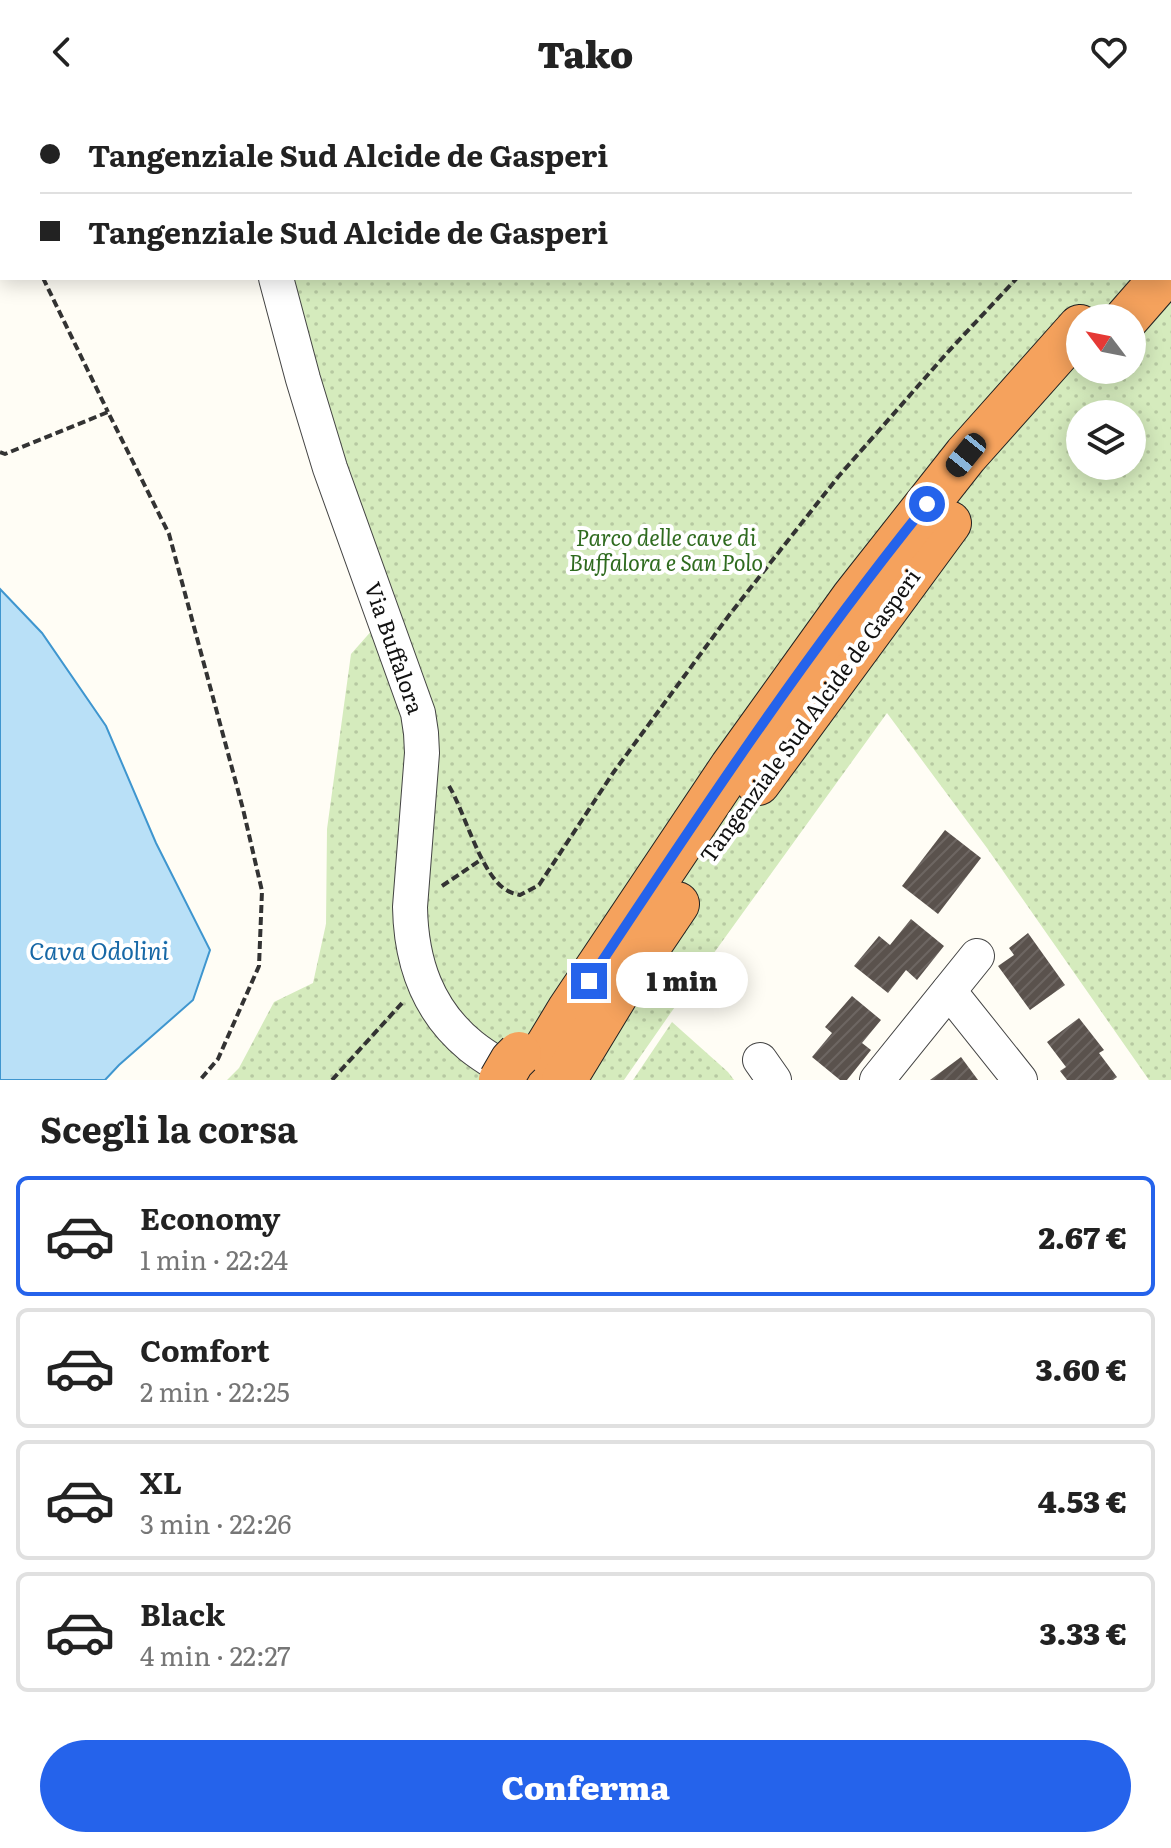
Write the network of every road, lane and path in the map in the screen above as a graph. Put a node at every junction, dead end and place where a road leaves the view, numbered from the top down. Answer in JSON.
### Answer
{"nodes":[{"id":1,"x":44,"y":280,"type":"edge"},
{"id":2,"x":277,"y":280,"type":"edge"},
{"id":3,"x":1015,"y":280,"type":"edge"},
{"id":4,"x":1121,"y":280,"type":"edge"},
{"id":5,"x":1160,"y":280,"type":"edge"},
{"id":6,"x":1100,"y":304,"type":"edge"},
{"id":7,"x":1139,"y":304,"type":"edge"},
{"id":8,"x":1066,"y":343,"type":"edge"},
{"id":9,"x":1068,"y":384,"type":"edge"},
{"id":10,"x":108,"y":412,"type":"junction"},
{"id":11,"x":0,"y":452,"type":"edge"},
{"id":12,"x":422,"y":753,"type":"junction"},
{"id":13,"x":482,"y":859,"type":"junction"},
{"id":14,"x":410,"y":907,"type":"junction"},
{"id":15,"x":977,"y":956,"type":"dead end"},
{"id":16,"x":422,"y":981,"type":"junction"},
{"id":17,"x":949,"y":991,"type":"junction"},
{"id":18,"x":529,"y":1073,"type":"edge"},
{"id":19,"x":200,"y":1080,"type":"edge"},
{"id":20,"x":332,"y":1080,"type":"edge"},
{"id":21,"x":877,"y":1080,"type":"edge"},
{"id":22,"x":1020,"y":1080,"type":"edge"}],
"edges":[{"from":1,"to":10,"type":"path"},
{"from":2,"to":12,"type":"street","name":"Via Buffalora"},
{"from":3,"to":13,"type":"path"},
{"from":4,"to":6,"type":"highway"},
{"from":5,"to":7,"type":"highway"},
{"from":8,"to":18,"type":"highway","name":"Tangenziale Sud Alcide de Gasperi"},
{"from":9,"to":18,"type":"highway","name":"Tangenziale Sud Alcide de Gasperi"},
{"from":10,"to":11,"type":"path"},
{"from":10,"to":19,"type":"path"},
{"from":12,"to":13,"type":"path"},
{"from":12,"to":14,"type":"street","name":"Via Buffalora"},
{"from":13,"to":14,"type":"path"},
{"from":14,"to":16,"type":"street","name":"Via Buffalora"},
{"from":15,"to":17,"type":"street"},
{"from":16,"to":18,"type":"street","name":"Via Buffalora"},
{"from":16,"to":20,"type":"path"},
{"from":17,"to":21,"type":"street"},
{"from":17,"to":22,"type":"street"}]}
